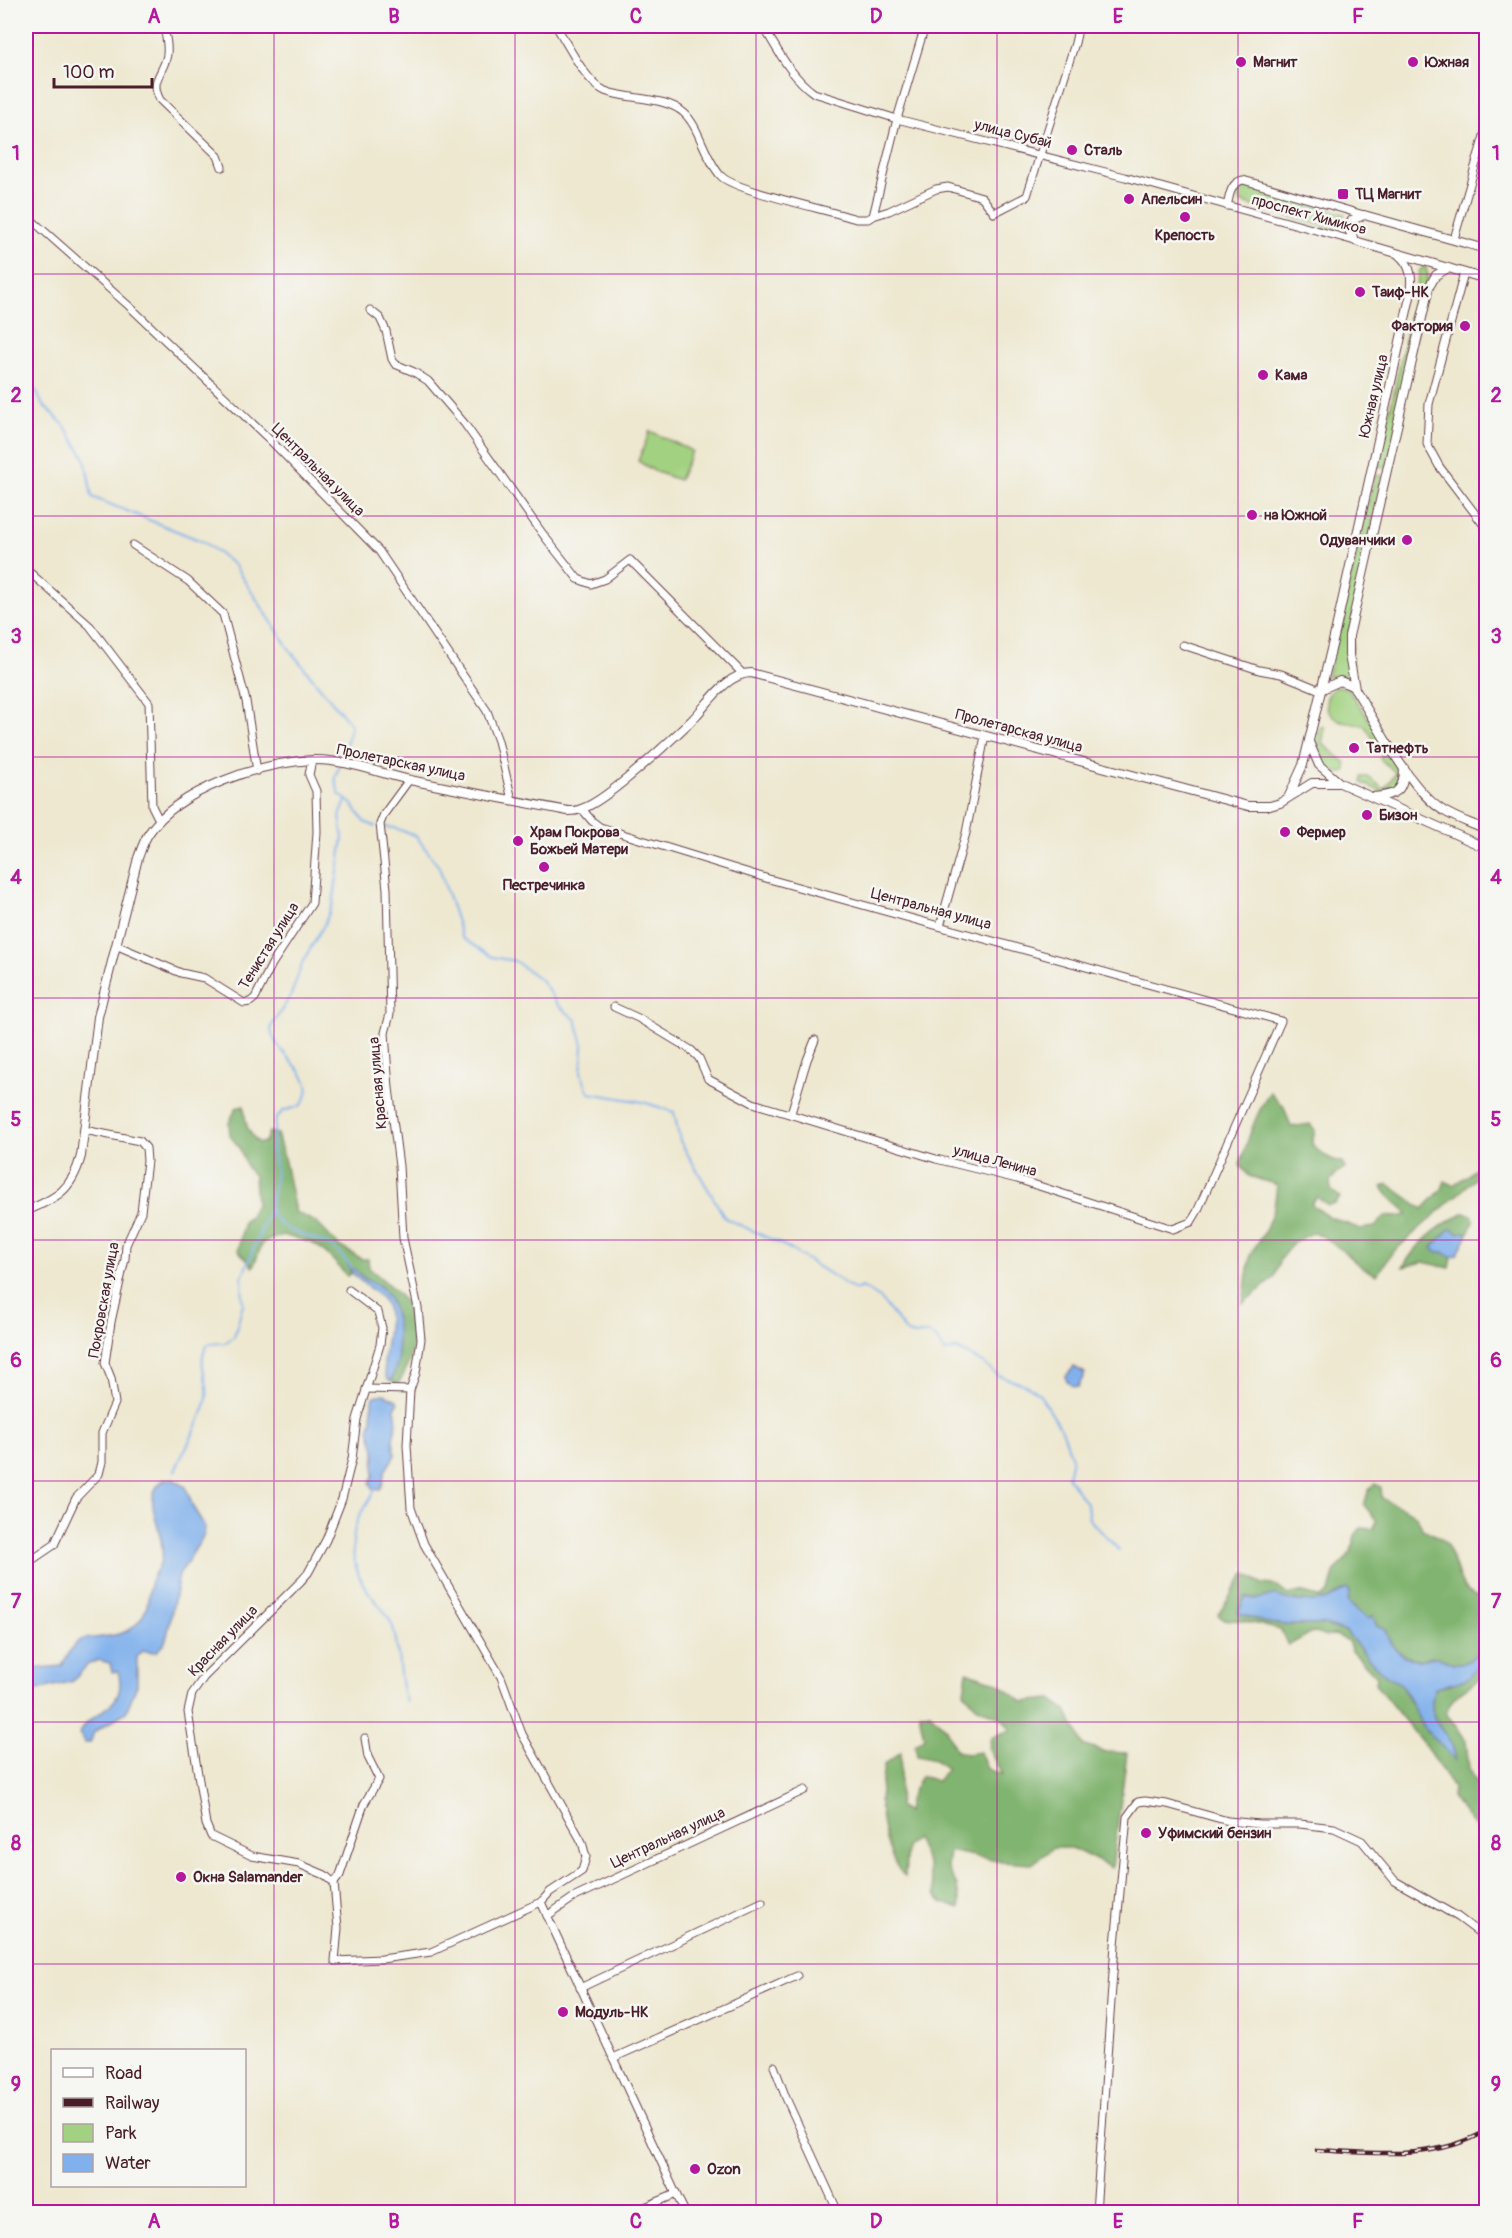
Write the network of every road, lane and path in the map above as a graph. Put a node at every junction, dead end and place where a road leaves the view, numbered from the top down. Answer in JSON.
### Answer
{"nodes":[{"id":1,"x":162,"y":26,"type":"edge"},
{"id":2,"x":556,"y":26,"type":"edge"},
{"id":3,"x":763,"y":26,"type":"edge"},
{"id":4,"x":925,"y":26,"type":"edge"},
{"id":5,"x":960,"y":26,"type":"edge"},
{"id":6,"x":990,"y":26,"type":"edge"},
{"id":7,"x":1073,"y":26,"type":"edge"},
{"id":8,"x":897,"y":118,"type":"junction"},
{"id":9,"x":1486,"y":129,"type":"edge"},
{"id":10,"x":1041,"y":155,"type":"junction"},
{"id":11,"x":222,"y":167,"type":"dead end"},
{"id":12,"x":1227,"y":206,"type":"junction"},
{"id":13,"x":26,"y":215,"type":"edge"},
{"id":14,"x":1364,"y":215,"type":"junction"},
{"id":15,"x":873,"y":216,"type":"junction"},
{"id":16,"x":1454,"y":240,"type":"junction"},
{"id":17,"x":1355,"y":241,"type":"junction"},
{"id":18,"x":1486,"y":249,"type":"edge"},
{"id":19,"x":1399,"y":255,"type":"junction"},
{"id":20,"x":1448,"y":268,"type":"junction"},
{"id":21,"x":1464,"y":273,"type":"junction"},
{"id":22,"x":1486,"y":279,"type":"edge"},
{"id":23,"x":370,"y":310,"type":"dead end"},
{"id":24,"x":1370,"y":475,"type":"junction"},
{"id":25,"x":1387,"y":478,"type":"junction"},
{"id":26,"x":1486,"y":528,"type":"edge"},
{"id":27,"x":133,"y":545,"type":"dead end"},
{"id":28,"x":26,"y":565,"type":"edge"},
{"id":29,"x":1183,"y":645,"type":"dead end"},
{"id":30,"x":742,"y":673,"type":"junction"},
{"id":31,"x":1356,"y":689,"type":"junction"},
{"id":32,"x":1320,"y":690,"type":"junction"},
{"id":33,"x":985,"y":736,"type":"junction"},
{"id":34,"x":1309,"y":741,"type":"junction"},
{"id":35,"x":312,"y":760,"type":"junction"},
{"id":36,"x":1403,"y":767,"type":"junction"},
{"id":37,"x":257,"y":771,"type":"junction"},
{"id":38,"x":409,"y":780,"type":"junction"},
{"id":39,"x":1340,"y":783,"type":"junction"},
{"id":40,"x":1288,"y":797,"type":"junction"},
{"id":41,"x":1373,"y":797,"type":"junction"},
{"id":42,"x":512,"y":800,"type":"junction"},
{"id":43,"x":582,"y":809,"type":"junction"},
{"id":44,"x":159,"y":820,"type":"junction"},
{"id":45,"x":1486,"y":830,"type":"edge"},
{"id":46,"x":1486,"y":848,"type":"edge"},
{"id":47,"x":940,"y":926,"type":"junction"},
{"id":48,"x":118,"y":946,"type":"junction"},
{"id":49,"x":614,"y":1007,"type":"dead end"},
{"id":50,"x":815,"y":1040,"type":"dead end"},
{"id":51,"x":791,"y":1113,"type":"junction"},
{"id":52,"x":84,"y":1130,"type":"junction"},
{"id":53,"x":26,"y":1211,"type":"edge"},
{"id":54,"x":1191,"y":1222,"type":"joint"},
{"id":55,"x":349,"y":1290,"type":"dead end"},
{"id":56,"x":366,"y":1389,"type":"junction"},
{"id":57,"x":410,"y":1390,"type":"junction"},
{"id":58,"x":26,"y":1564,"type":"edge"},
{"id":59,"x":365,"y":1738,"type":"dead end"},
{"id":60,"x":805,"y":1790,"type":"dead end"},
{"id":61,"x":562,"y":1806,"type":"joint"},
{"id":62,"x":334,"y":1883,"type":"junction"},
{"id":63,"x":541,"y":1902,"type":"junction"},
{"id":64,"x":762,"y":1902,"type":"dead end"},
{"id":65,"x":547,"y":1916,"type":"junction"},
{"id":66,"x":1486,"y":1938,"type":"edge"},
{"id":67,"x":797,"y":1976,"type":"dead end"},
{"id":68,"x":580,"y":1988,"type":"junction"},
{"id":69,"x":613,"y":2058,"type":"junction"},
{"id":70,"x":774,"y":2066,"type":"dead end"},
{"id":71,"x":676,"y":2194,"type":"junction"},
{"id":72,"x":633,"y":2212,"type":"edge"},
{"id":73,"x":656,"y":2212,"type":"edge"},
{"id":74,"x":666,"y":2212,"type":"edge"},
{"id":75,"x":685,"y":2212,"type":"edge"},
{"id":76,"x":838,"y":2212,"type":"edge"},
{"id":77,"x":1096,"y":2212,"type":"edge"}],
"edges":[{"from":1,"to":11,"type":"street"},
{"from":2,"to":15,"type":"street"},
{"from":3,"to":8,"type":"street","name":"улица Субай"},
{"from":4,"to":8,"type":"street"},
{"from":5,"to":6,"type":"street"},
{"from":7,"to":10,"type":"street"},
{"from":8,"to":10,"type":"street","name":"улица Субай"},
{"from":8,"to":15,"type":"street"},
{"from":9,"to":16,"type":"street"},
{"from":10,"to":12,"type":"street","name":"улица Субай"},
{"from":10,"to":15,"type":"street"},
{"from":12,"to":14,"type":"street","name":"проспект Химиков"},
{"from":12,"to":17,"type":"street","name":"проспект Химиков"},
{"from":13,"to":42,"type":"street","name":"Центральная улица"},
{"from":14,"to":16,"type":"main road","name":"проспект Химиков"},
{"from":14,"to":17,"type":"main road"},
{"from":16,"to":18,"type":"main road","name":"проспект Химиков"},
{"from":17,"to":19,"type":"main road","name":"проспект Химиков"},
{"from":19,"to":20,"type":"main road","name":"проспект Химиков"},
{"from":19,"to":24,"type":"main road","name":"Южная улица"},
{"from":20,"to":21,"type":"main road","name":"проспект Химиков"},
{"from":20,"to":25,"type":"main road","name":"Южная улица"},
{"from":21,"to":22,"type":"main road","name":"проспект Химиков"},
{"from":21,"to":26,"type":"street"},
{"from":23,"to":30,"type":"street"},
{"from":24,"to":25,"type":"main road"},
{"from":24,"to":32,"type":"main road","name":"Южная улица"},
{"from":25,"to":31,"type":"main road","name":"Южная улица"},
{"from":27,"to":37,"type":"street"},
{"from":28,"to":44,"type":"street"},
{"from":29,"to":32,"type":"street"},
{"from":30,"to":33,"type":"main road","name":"Пролетарская улица"},
{"from":30,"to":43,"type":"main road"},
{"from":31,"to":32,"type":"main road"},
{"from":31,"to":36,"type":"main road","name":"Южная улица"},
{"from":32,"to":34,"type":"main road","name":"Южная улица"},
{"from":33,"to":40,"type":"main road","name":"Пролетарская улица"},
{"from":33,"to":47,"type":"street"},
{"from":34,"to":39,"type":"main road"},
{"from":34,"to":40,"type":"main road"},
{"from":35,"to":37,"type":"main road","name":"Пролетарская улица"},
{"from":35,"to":38,"type":"main road","name":"Пролетарская улица"},
{"from":35,"to":48,"type":"street","name":"Тенистая улица"},
{"from":36,"to":41,"type":"main road"},
{"from":36,"to":45,"type":"main road","name":"Южная улица"},
{"from":37,"to":44,"type":"main road","name":"Пролетарская улица"},
{"from":38,"to":42,"type":"main road","name":"Пролетарская улица"},
{"from":38,"to":57,"type":"street","name":"Красная улица"},
{"from":39,"to":40,"type":"main road","name":"Пролетарская улица"},
{"from":39,"to":41,"type":"main road"},
{"from":41,"to":46,"type":"main road"},
{"from":42,"to":43,"type":"main road","name":"Пролетарская улица"},
{"from":43,"to":47,"type":"street","name":"Центральная улица"},
{"from":44,"to":48,"type":"main road","name":"Пролетарская улица"},
{"from":47,"to":54,"type":"street","name":"Центральная улица"},
{"from":48,"to":52,"type":"main road","name":"Пролетарская улица"},
{"from":49,"to":51,"type":"street","name":"улица Ленина"},
{"from":50,"to":51,"type":"street"},
{"from":51,"to":54,"type":"street","name":"улица Ленина"},
{"from":52,"to":53,"type":"main road","name":"Пролетарская улица"},
{"from":52,"to":58,"type":"street","name":"Покровская улица"},
{"from":55,"to":56,"type":"street","name":"Красная улица"},
{"from":56,"to":57,"type":"street"},
{"from":56,"to":62,"type":"street","name":"Красная улица"},
{"from":57,"to":61,"type":"street","name":"Красная улица"},
{"from":59,"to":62,"type":"street"},
{"from":60,"to":65,"type":"street","name":"Центральная улица"},
{"from":61,"to":63,"type":"street","name":"Центральная улица"},
{"from":62,"to":63,"type":"street","name":"Центральная улица"},
{"from":63,"to":65,"type":"street"},
{"from":64,"to":68,"type":"street"},
{"from":65,"to":68,"type":"street"},
{"from":66,"to":77,"type":"street"},
{"from":67,"to":69,"type":"street"},
{"from":68,"to":69,"type":"street"},
{"from":69,"to":71,"type":"street"},
{"from":70,"to":76,"type":"street"},
{"from":71,"to":72,"type":"street"},
{"from":71,"to":75,"type":"street"},
{"from":73,"to":74,"type":"street"}]}
